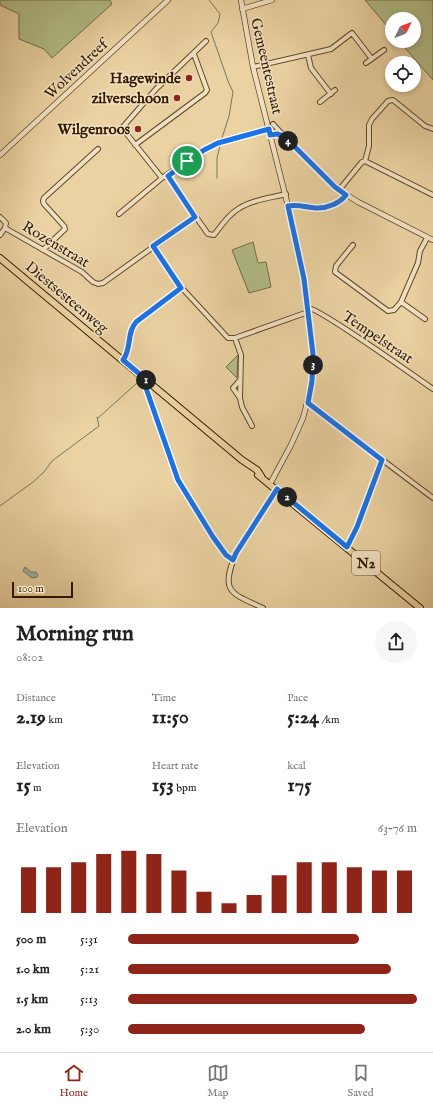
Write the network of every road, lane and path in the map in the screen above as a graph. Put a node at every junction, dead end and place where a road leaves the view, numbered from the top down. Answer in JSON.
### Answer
{"nodes":[{"id":1,"x":168,"y":0,"type":"edge"},
{"id":2,"x":241,"y":0,"type":"edge"},
{"id":3,"x":272,"y":0,"type":"edge"},
{"id":4,"x":242,"y":9,"type":"junction"},
{"id":5,"x":206,"y":41,"type":"dead end"},
{"id":6,"x":384,"y":50,"type":"dead end"},
{"id":7,"x":194,"y":54,"type":"junction"},
{"id":8,"x":308,"y":55,"type":"junction"},
{"id":9,"x":372,"y":59,"type":"junction"},
{"id":10,"x":366,"y":63,"type":"dead end"},
{"id":11,"x":253,"y":66,"type":"junction"},
{"id":12,"x":335,"y":90,"type":"dead end"},
{"id":13,"x":331,"y":94,"type":"junction"},
{"id":14,"x":320,"y":102,"type":"dead end"},
{"id":15,"x":273,"y":124,"type":"dead end"},
{"id":16,"x":269,"y":129,"type":"junction"},
{"id":17,"x":433,"y":129,"type":"edge"},
{"id":18,"x":270,"y":135,"type":"junction"},
{"id":19,"x":284,"y":136,"type":"junction"},
{"id":20,"x":135,"y":145,"type":"junction"},
{"id":21,"x":98,"y":149,"type":"dead end"},
{"id":22,"x":0,"y":155,"type":"edge"},
{"id":23,"x":365,"y":161,"type":"junction"},
{"id":24,"x":168,"y":176,"type":"junction"},
{"id":25,"x":162,"y":178,"type":"junction"},
{"id":26,"x":339,"y":190,"type":"junction"},
{"id":27,"x":286,"y":194,"type":"junction"},
{"id":28,"x":346,"y":195,"type":"junction"},
{"id":29,"x":433,"y":195,"type":"edge"},
{"id":30,"x":288,"y":206,"type":"junction"},
{"id":31,"x":119,"y":214,"type":"dead end"},
{"id":32,"x":0,"y":217,"type":"edge"},
{"id":33,"x":195,"y":217,"type":"junction"},
{"id":34,"x":5,"y":228,"type":"junction"},
{"id":35,"x":0,"y":235,"type":"edge"},
{"id":36,"x":427,"y":238,"type":"junction"},
{"id":37,"x":433,"y":240,"type":"edge"},
{"id":38,"x":353,"y":245,"type":"dead end"},
{"id":39,"x":153,"y":246,"type":"junction"},
{"id":40,"x":43,"y":250,"type":"junction"},
{"id":41,"x":0,"y":258,"type":"edge"},
{"id":42,"x":181,"y":288,"type":"junction"},
{"id":43,"x":401,"y":302,"type":"junction"},
{"id":44,"x":308,"y":310,"type":"junction"},
{"id":45,"x":425,"y":319,"type":"dead end"},
{"id":46,"x":235,"y":338,"type":"junction"},
{"id":47,"x":123,"y":360,"type":"junction"},
{"id":48,"x":240,"y":380,"type":"junction"},
{"id":49,"x":149,"y":382,"type":"junction"},
{"id":50,"x":433,"y":389,"type":"edge"},
{"id":51,"x":240,"y":398,"type":"junction"},
{"id":52,"x":308,"y":403,"type":"junction"},
{"id":53,"x":252,"y":426,"type":"dead end"},
{"id":54,"x":382,"y":460,"type":"junction"},
{"id":55,"x":270,"y":484,"type":"junction"},
{"id":56,"x":277,"y":489,"type":"junction"},
{"id":57,"x":433,"y":498,"type":"edge"},
{"id":58,"x":347,"y":547,"type":"junction"},
{"id":59,"x":233,"y":560,"type":"junction"},
{"id":60,"x":263,"y":608,"type":"edge"},
{"id":61,"x":420,"y":608,"type":"edge"}],
"edges":[{"from":1,"to":22,"type":"street","name":"Wolvendreef"},
{"from":2,"to":4,"type":"street","name":"Gemeentestraat"},
{"from":3,"to":4,"type":"street"},
{"from":4,"to":11,"type":"street","name":"Gemeentestraat"},
{"from":5,"to":7,"type":"street"},
{"from":6,"to":9,"type":"street"},
{"from":7,"to":20,"type":"street"},
{"from":7,"to":20,"type":"street"},
{"from":8,"to":9,"type":"street"},
{"from":8,"to":11,"type":"street"},
{"from":8,"to":13,"type":"street"},
{"from":9,"to":10,"type":"street"},
{"from":11,"to":16,"type":"street","name":"Gemeentestraat"},
{"from":12,"to":13,"type":"street"},
{"from":13,"to":14,"type":"street"},
{"from":15,"to":19,"type":"street"},
{"from":16,"to":18,"type":"street","name":"Gemeentestraat"},
{"from":16,"to":24,"type":"street"},
{"from":17,"to":23,"type":"street"},
{"from":18,"to":19,"type":"street"},
{"from":18,"to":27,"type":"street","name":"Gemeentestraat"},
{"from":19,"to":26,"type":"street"},
{"from":20,"to":25,"type":"street"},
{"from":21,"to":40,"type":"street"},
{"from":23,"to":26,"type":"street"},
{"from":23,"to":29,"type":"street"},
{"from":24,"to":25,"type":"street"},
{"from":24,"to":33,"type":"street"},
{"from":25,"to":31,"type":"street"},
{"from":26,"to":28,"type":"street"},
{"from":27,"to":30,"type":"street","name":"Gemeentestraat"},
{"from":27,"to":33,"type":"street"},
{"from":28,"to":30,"type":"street"},
{"from":28,"to":36,"type":"street"},
{"from":30,"to":44,"type":"street","name":"Gemeentestraat"},
{"from":32,"to":34,"type":"street","name":"Rozenstraat"},
{"from":33,"to":39,"type":"street"},
{"from":34,"to":35,"type":"street","name":"Rozenstraat"},
{"from":34,"to":40,"type":"street","name":"Rozenstraat"},
{"from":36,"to":37,"type":"street"},
{"from":36,"to":43,"type":"street"},
{"from":38,"to":43,"type":"street"},
{"from":39,"to":40,"type":"street","name":"Rozenstraat"},
{"from":39,"to":42,"type":"street"},
{"from":41,"to":47,"type":"main road","name":"Diestsesteenweg","number":"N2"},
{"from":42,"to":46,"type":"street"},
{"from":42,"to":47,"type":"street"},
{"from":43,"to":45,"type":"street"},
{"from":44,"to":46,"type":"street"},
{"from":44,"to":50,"type":"street","name":"Tempelstraat"},
{"from":44,"to":52,"type":"street","name":"Gemeentestraat"},
{"from":46,"to":48,"type":"street"},
{"from":47,"to":49,"type":"main road","name":"Diestsesteenweg","number":"N2"},
{"from":48,"to":51,"type":"street"},
{"from":48,"to":51,"type":"street"},
{"from":49,"to":55,"type":"main road","name":"Diestsesteenweg","number":"N2"},
{"from":49,"to":59,"type":"street"},
{"from":51,"to":53,"type":"street"},
{"from":52,"to":54,"type":"street"},
{"from":52,"to":55,"type":"street","name":"Gemeentestraat"},
{"from":54,"to":57,"type":"street"},
{"from":54,"to":58,"type":"street"},
{"from":55,"to":56,"type":"main road","name":"Diestsesteenweg","number":"N2"},
{"from":56,"to":58,"type":"main road","name":"Diestsesteenweg","number":"N2"},
{"from":56,"to":59,"type":"street"},
{"from":58,"to":61,"type":"main road","name":"Diestsesteenweg","number":"N2"},
{"from":59,"to":60,"type":"street"}]}
